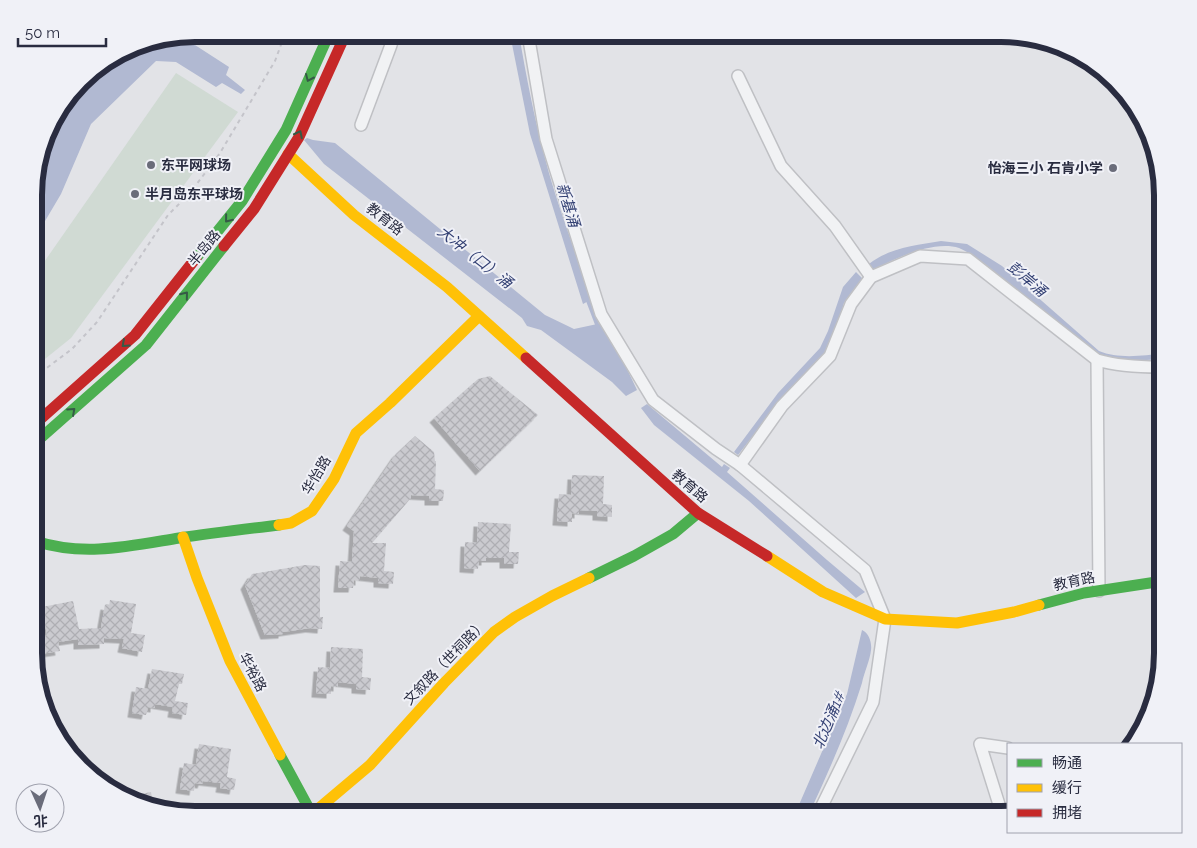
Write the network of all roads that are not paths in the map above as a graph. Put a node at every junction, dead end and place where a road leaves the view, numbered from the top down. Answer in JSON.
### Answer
{"nodes":[{"id":1,"x":325,"y":43,"type":"edge"},
{"id":2,"x":342,"y":43,"type":"edge"},
{"id":3,"x":392,"y":43,"type":"edge"},
{"id":4,"x":530,"y":43,"type":"edge"},
{"id":5,"x":738,"y":76,"type":"dead end"},
{"id":6,"x":362,"y":125,"type":"dead end"},
{"id":7,"x":288,"y":154,"type":"junction"},
{"id":8,"x":872,"y":277,"type":"junction"},
{"id":9,"x":479,"y":316,"type":"junction"},
{"id":10,"x":1096,"y":360,"type":"junction"},
{"id":11,"x":1154,"y":367,"type":"edge"},
{"id":12,"x":42,"y":417,"type":"edge"},
{"id":13,"x":43,"y":436,"type":"edge"},
{"id":14,"x":740,"y":465,"type":"junction"},
{"id":15,"x":698,"y":513,"type":"junction"},
{"id":16,"x":183,"y":538,"type":"junction"},
{"id":17,"x":43,"y":544,"type":"edge"},
{"id":18,"x":1154,"y":582,"type":"edge"},
{"id":19,"x":1099,"y":591,"type":"junction"},
{"id":20,"x":885,"y":619,"type":"junction"},
{"id":21,"x":1007,"y":748,"type":"edge"},
{"id":22,"x":307,"y":805,"type":"edge"},
{"id":23,"x":322,"y":805,"type":"edge"},
{"id":24,"x":822,"y":806,"type":"edge"},
{"id":25,"x":999,"y":806,"type":"edge"}],
"edges":[{"from":1,"to":12,"type":"street","name":"半岛路","one_way":true},
{"from":7,"to":2,"type":"street","name":"半岛路","one_way":true},
{"from":3,"to":6,"type":"street"},
{"from":4,"to":14,"type":"street"},
{"from":5,"to":8,"type":"street"},
{"from":7,"to":9,"type":"street","name":"教育路"},
{"from":13,"to":7,"type":"street","name":"半岛路","one_way":true},
{"from":8,"to":10,"type":"street"},
{"from":8,"to":14,"type":"street"},
{"from":9,"to":15,"type":"street","name":"教育路"},
{"from":9,"to":16,"type":"street","name":"华怡路"},
{"from":10,"to":11,"type":"street"},
{"from":10,"to":19,"type":"street"},
{"from":14,"to":20,"type":"street"},
{"from":15,"to":20,"type":"street","name":"教育路"},
{"from":15,"to":23,"type":"street","name":"文叙路（世祠路）"},
{"from":16,"to":17,"type":"street","name":"华怡路"},
{"from":16,"to":22,"type":"street","name":"华裕路"},
{"from":18,"to":19,"type":"street","name":"教育路"},
{"from":19,"to":20,"type":"street","name":"教育路"},
{"from":20,"to":24,"type":"street"},
{"from":21,"to":25,"type":"street"}]}
